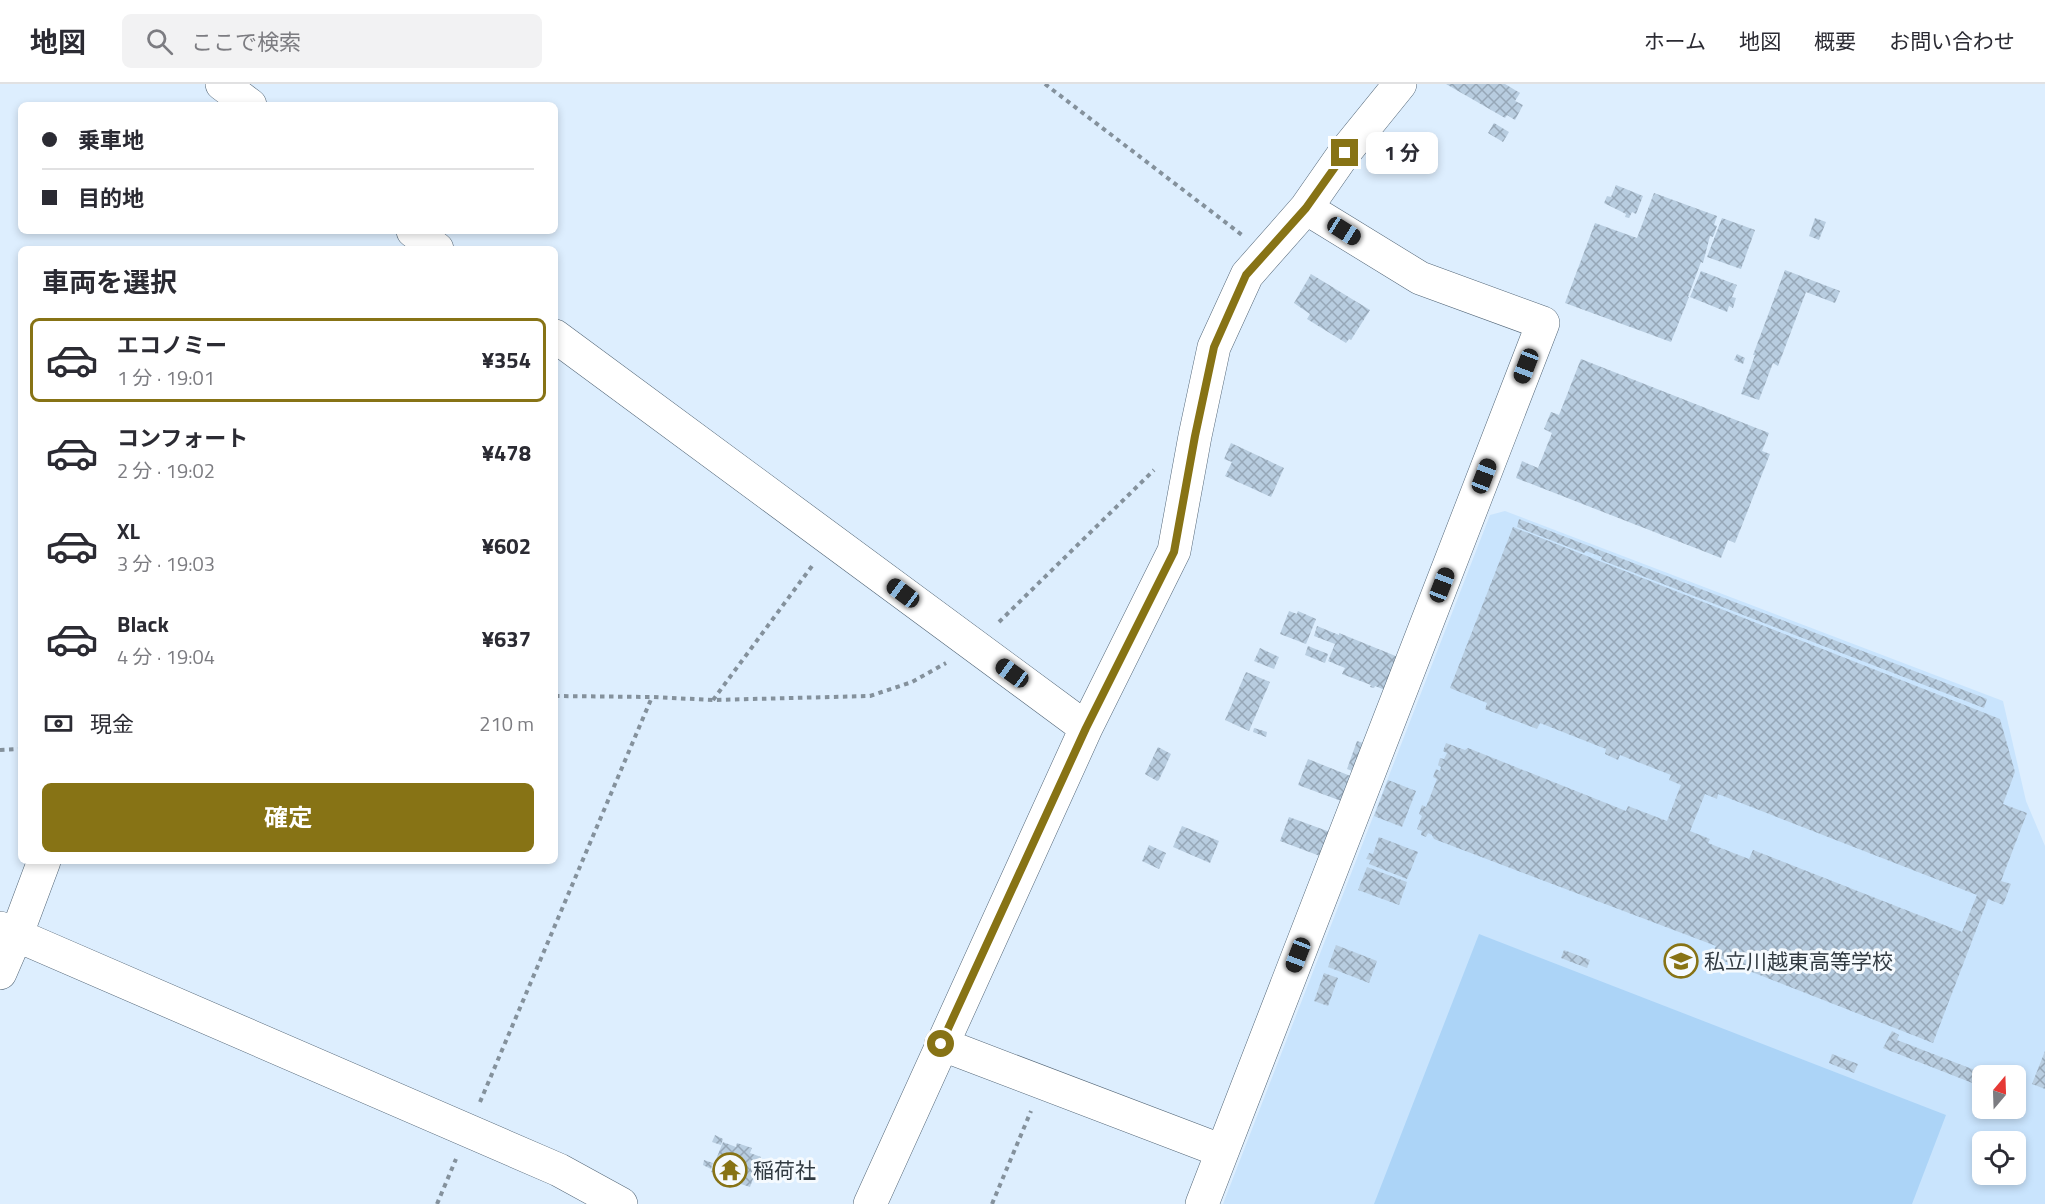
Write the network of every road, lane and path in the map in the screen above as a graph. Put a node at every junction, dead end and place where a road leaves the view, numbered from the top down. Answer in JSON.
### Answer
{"nodes":[{"id":1,"x":222,"y":84,"type":"edge"},
{"id":2,"x":1044,"y":84,"type":"edge"},
{"id":3,"x":1400,"y":84,"type":"edge"},
{"id":4,"x":246,"y":102,"type":"edge"},
{"id":5,"x":1306,"y":208,"type":"junction"},
{"id":6,"x":417,"y":234,"type":"edge"},
{"id":7,"x":433,"y":246,"type":"edge"},
{"id":8,"x":1265,"y":253,"type":"junction"},
{"id":9,"x":558,"y":338,"type":"edge"},
{"id":10,"x":831,"y":540,"type":"junction"},
{"id":11,"x":652,"y":697,"type":"dead end"},
{"id":12,"x":713,"y":700,"type":"dead end"},
{"id":13,"x":1086,"y":728,"type":"junction"},
{"id":14,"x":18,"y":749,"type":"edge"},
{"id":15,"x":0,"y":750,"type":"edge"},
{"id":16,"x":42,"y":864,"type":"edge"},
{"id":17,"x":8,"y":932,"type":"edge"},
{"id":18,"x":0,"y":973,"type":"edge"},
{"id":19,"x":941,"y":1044,"type":"junction"},
{"id":20,"x":1043,"y":1083,"type":"junction"},
{"id":21,"x":469,"y":1129,"type":"junction"},
{"id":22,"x":1222,"y":1152,"type":"junction"},
{"id":23,"x":437,"y":1204,"type":"edge"},
{"id":24,"x":621,"y":1204,"type":"edge"},
{"id":25,"x":870,"y":1204,"type":"edge"},
{"id":26,"x":992,"y":1204,"type":"edge"},
{"id":27,"x":1202,"y":1204,"type":"edge"}],
"edges":[{"from":1,"to":4,"type":"street"},
{"from":2,"to":8,"type":"path"},
{"from":3,"to":5,"type":"street"},
{"from":5,"to":8,"type":"street"},
{"from":5,"to":22,"type":"street"},
{"from":6,"to":7,"type":"street"},
{"from":8,"to":13,"type":"street"},
{"from":9,"to":10,"type":"street"},
{"from":10,"to":12,"type":"path"},
{"from":10,"to":13,"type":"street"},
{"from":11,"to":21,"type":"path"},
{"from":13,"to":19,"type":"street"},
{"from":14,"to":15,"type":"path"},
{"from":16,"to":17,"type":"street"},
{"from":17,"to":18,"type":"street"},
{"from":17,"to":21,"type":"street"},
{"from":19,"to":20,"type":"street"},
{"from":19,"to":25,"type":"street"},
{"from":20,"to":22,"type":"street"},
{"from":20,"to":26,"type":"path"},
{"from":21,"to":23,"type":"path"},
{"from":21,"to":24,"type":"street"},
{"from":22,"to":27,"type":"street"}]}
